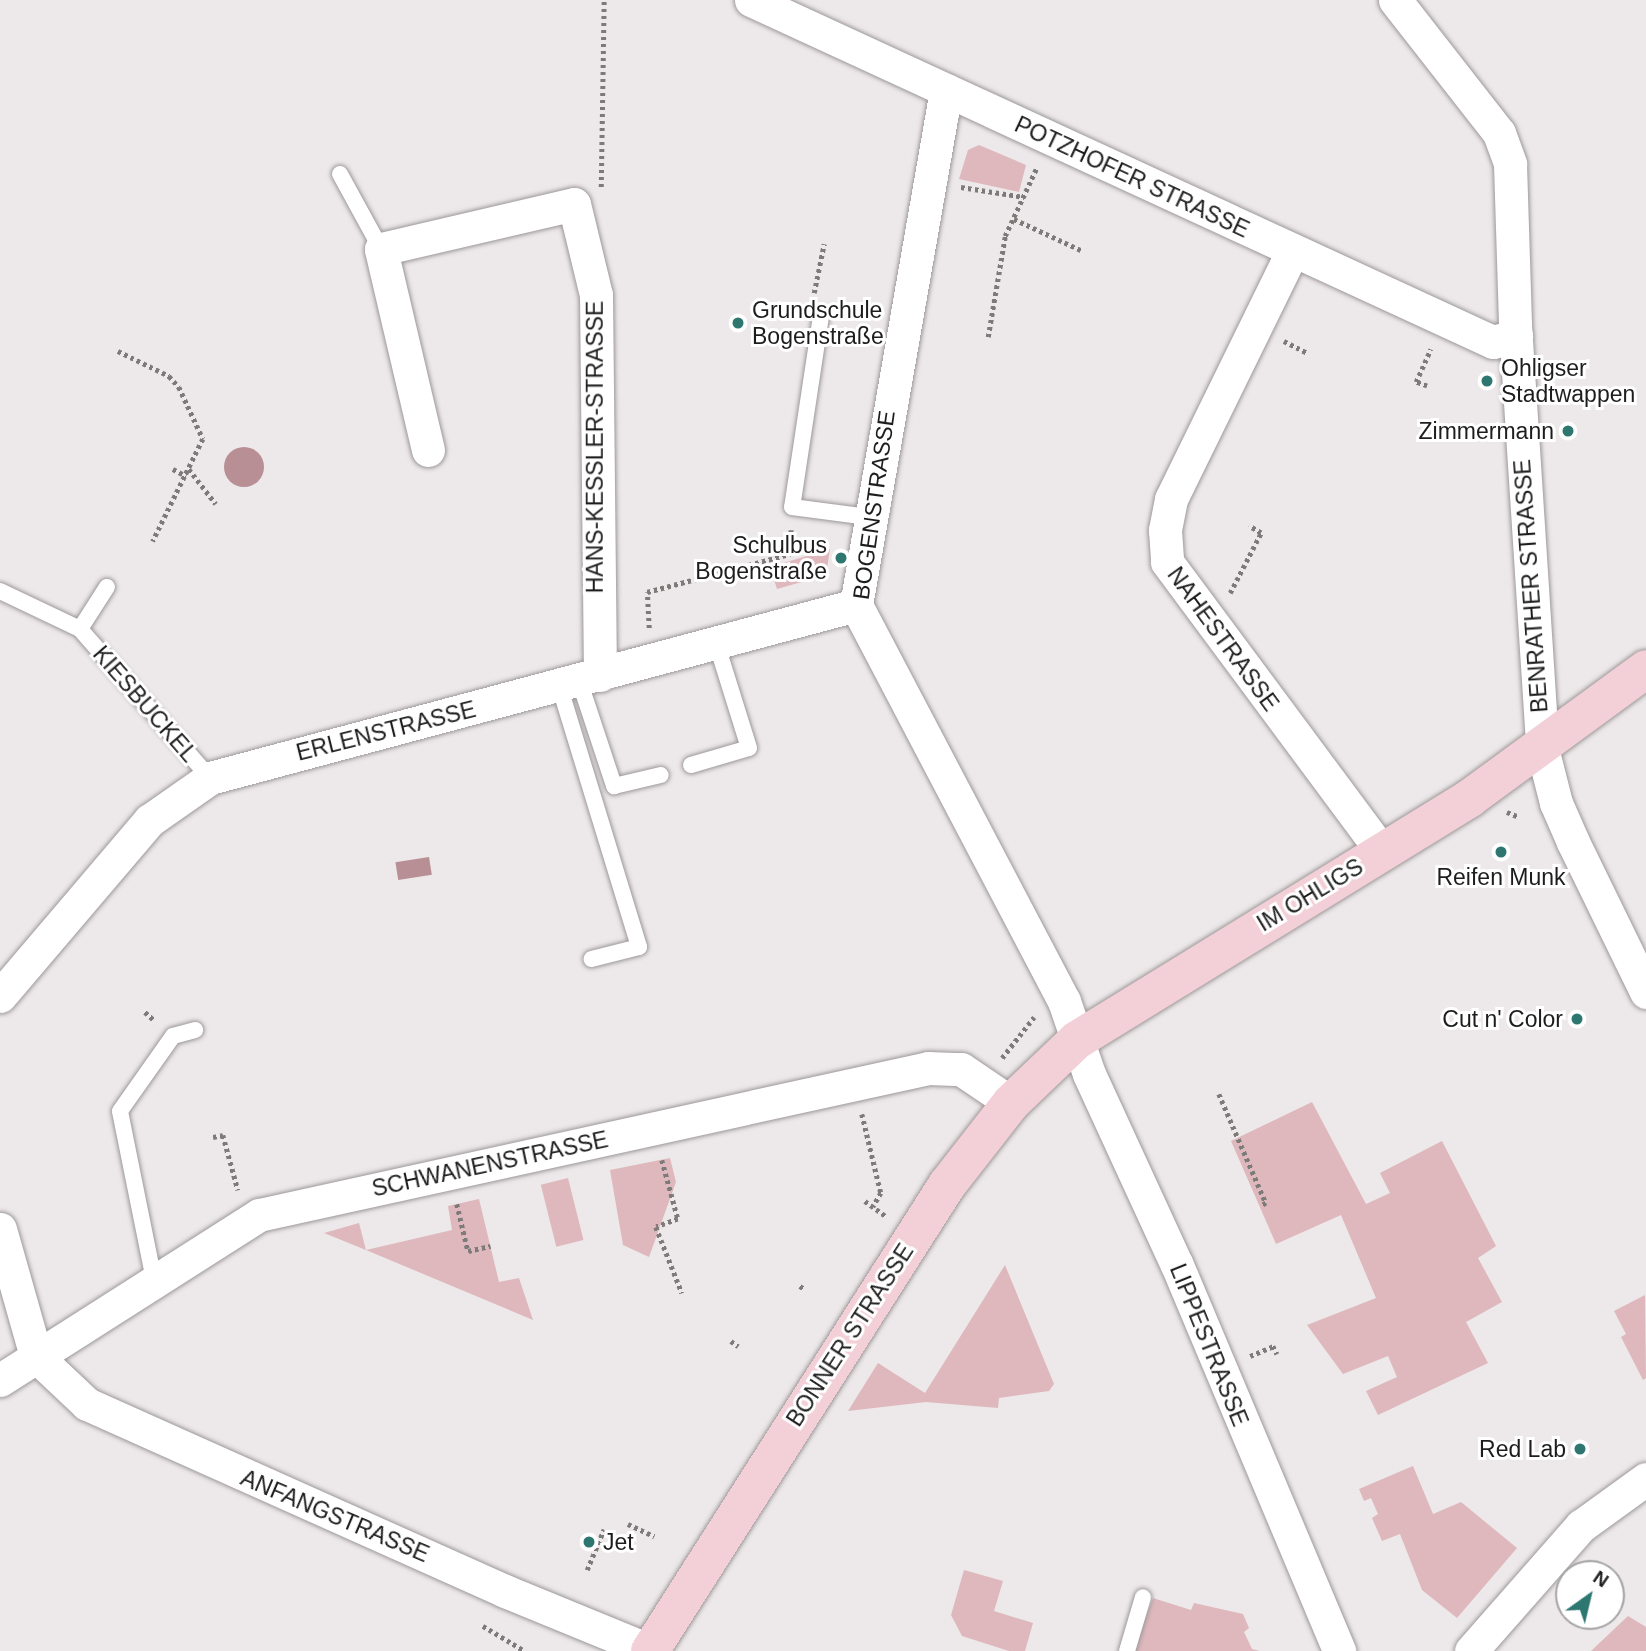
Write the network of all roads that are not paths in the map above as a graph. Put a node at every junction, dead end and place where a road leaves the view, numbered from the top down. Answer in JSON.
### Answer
{"nodes":[{"id":1,"x":751,"y":0,"type":"edge"},
{"id":2,"x":1395,"y":0,"type":"edge"},
{"id":3,"x":946,"y":90,"type":"junction"},
{"id":4,"x":340,"y":174,"type":"dead end"},
{"id":5,"x":381,"y":249,"type":"junction"},
{"id":6,"x":1292,"y":252,"type":"junction"},
{"id":7,"x":821,"y":316,"type":"road end"},
{"id":8,"x":1516,"y":336,"type":"junction"},
{"id":9,"x":428,"y":450,"type":"dead end"},
{"id":10,"x":868,"y":517,"type":"junction"},
{"id":11,"x":107,"y":587,"type":"dead end"},
{"id":12,"x":0,"y":591,"type":"edge"},
{"id":13,"x":856,"y":605,"type":"junction"},
{"id":14,"x":80,"y":629,"type":"junction"},
{"id":15,"x":716,"y":642,"type":"junction"},
{"id":16,"x":1646,"y":669,"type":"edge"},
{"id":17,"x":579,"y":680,"type":"junction"},
{"id":18,"x":1542,"y":748,"type":"junction"},
{"id":19,"x":691,"y":765,"type":"dead end"},
{"id":20,"x":661,"y":775,"type":"dead end"},
{"id":21,"x":210,"y":778,"type":"junction"},
{"id":22,"x":1382,"y":852,"type":"junction"},
{"id":23,"x":592,"y":959,"type":"dead end"},
{"id":24,"x":1646,"y":992,"type":"edge"},
{"id":25,"x":0,"y":996,"type":"edge"},
{"id":26,"x":195,"y":1030,"type":"dead end"},
{"id":27,"x":1077,"y":1041,"type":"junction"},
{"id":28,"x":1011,"y":1103,"type":"junction"},
{"id":29,"x":0,"y":1229,"type":"edge"},
{"id":30,"x":154,"y":1280,"type":"junction"},
{"id":31,"x":36,"y":1356,"type":"junction"},
{"id":32,"x":0,"y":1380,"type":"edge"},
{"id":33,"x":1646,"y":1479,"type":"edge"},
{"id":34,"x":1143,"y":1597,"type":"dead end"},
{"id":35,"x":651,"y":1651,"type":"edge"},
{"id":36,"x":1126,"y":1651,"type":"edge"},
{"id":37,"x":1339,"y":1651,"type":"edge"},
{"id":38,"x":1471,"y":1651,"type":"edge"}],
"edges":[{"from":1,"to":3,"type":"street","name":"POTZHOFER STRASSE"},
{"from":2,"to":8,"type":"street","name":"BENRATHER STRASSE"},
{"from":3,"to":6,"type":"street","name":"POTZHOFER STRASSE"},
{"from":3,"to":10,"type":"street","name":"BOGENSTRASSE"},
{"from":4,"to":5,"type":"lane"},
{"from":5,"to":9,"type":"street"},
{"from":5,"to":17,"type":"street","name":"HANS-KESSLER-STRASSE"},
{"from":6,"to":8,"type":"street","name":"POTZHOFER STRASSE"},
{"from":6,"to":22,"type":"street","name":"NAHESTRASSE"},
{"from":7,"to":10,"type":"lane"},
{"from":8,"to":18,"type":"street","name":"BENRATHER STRASSE"},
{"from":10,"to":13,"type":"street","name":"BOGENSTRASSE"},
{"from":11,"to":14,"type":"lane","name":"KIESBUCKEL"},
{"from":12,"to":14,"type":"lane","name":"KIESBUCKEL"},
{"from":13,"to":15,"type":"street","name":"ERLENSTRASSE"},
{"from":13,"to":27,"type":"street","name":"BOGENSTRASSE"},
{"from":14,"to":21,"type":"lane","name":"KIESBUCKEL"},
{"from":15,"to":17,"type":"street","name":"ERLENSTRASSE"},
{"from":15,"to":19,"type":"lane"},
{"from":16,"to":18,"type":"main road","name":"IM OHLIGS"},
{"from":17,"to":20,"type":"lane"},
{"from":17,"to":21,"type":"street","name":"ERLENSTRASSE"},
{"from":17,"to":23,"type":"lane"},
{"from":18,"to":22,"type":"main road","name":"IM OHLIGS"},
{"from":18,"to":24,"type":"street","name":"BENRATHER STRASSE"},
{"from":21,"to":25,"type":"street","name":"ERLENSTRASSE"},
{"from":22,"to":27,"type":"main road","name":"IM OHLIGS"},
{"from":26,"to":30,"type":"lane"},
{"from":27,"to":28,"type":"main road","name":"BONNER STRASSE"},
{"from":27,"to":37,"type":"street","name":"LIPPESTRASSE"},
{"from":28,"to":30,"type":"street","name":"SCHWANENSTRASSE"},
{"from":28,"to":35,"type":"main road","name":"BONNER STRASSE"},
{"from":29,"to":31,"type":"street"},
{"from":30,"to":31,"type":"street","name":"SCHWANENSTRASSE"},
{"from":31,"to":32,"type":"street","name":"SCHWANENSTRASSE"},
{"from":31,"to":35,"type":"street","name":"ANFANGSTRASSE"},
{"from":33,"to":38,"type":"street"},
{"from":34,"to":36,"type":"lane"}]}
